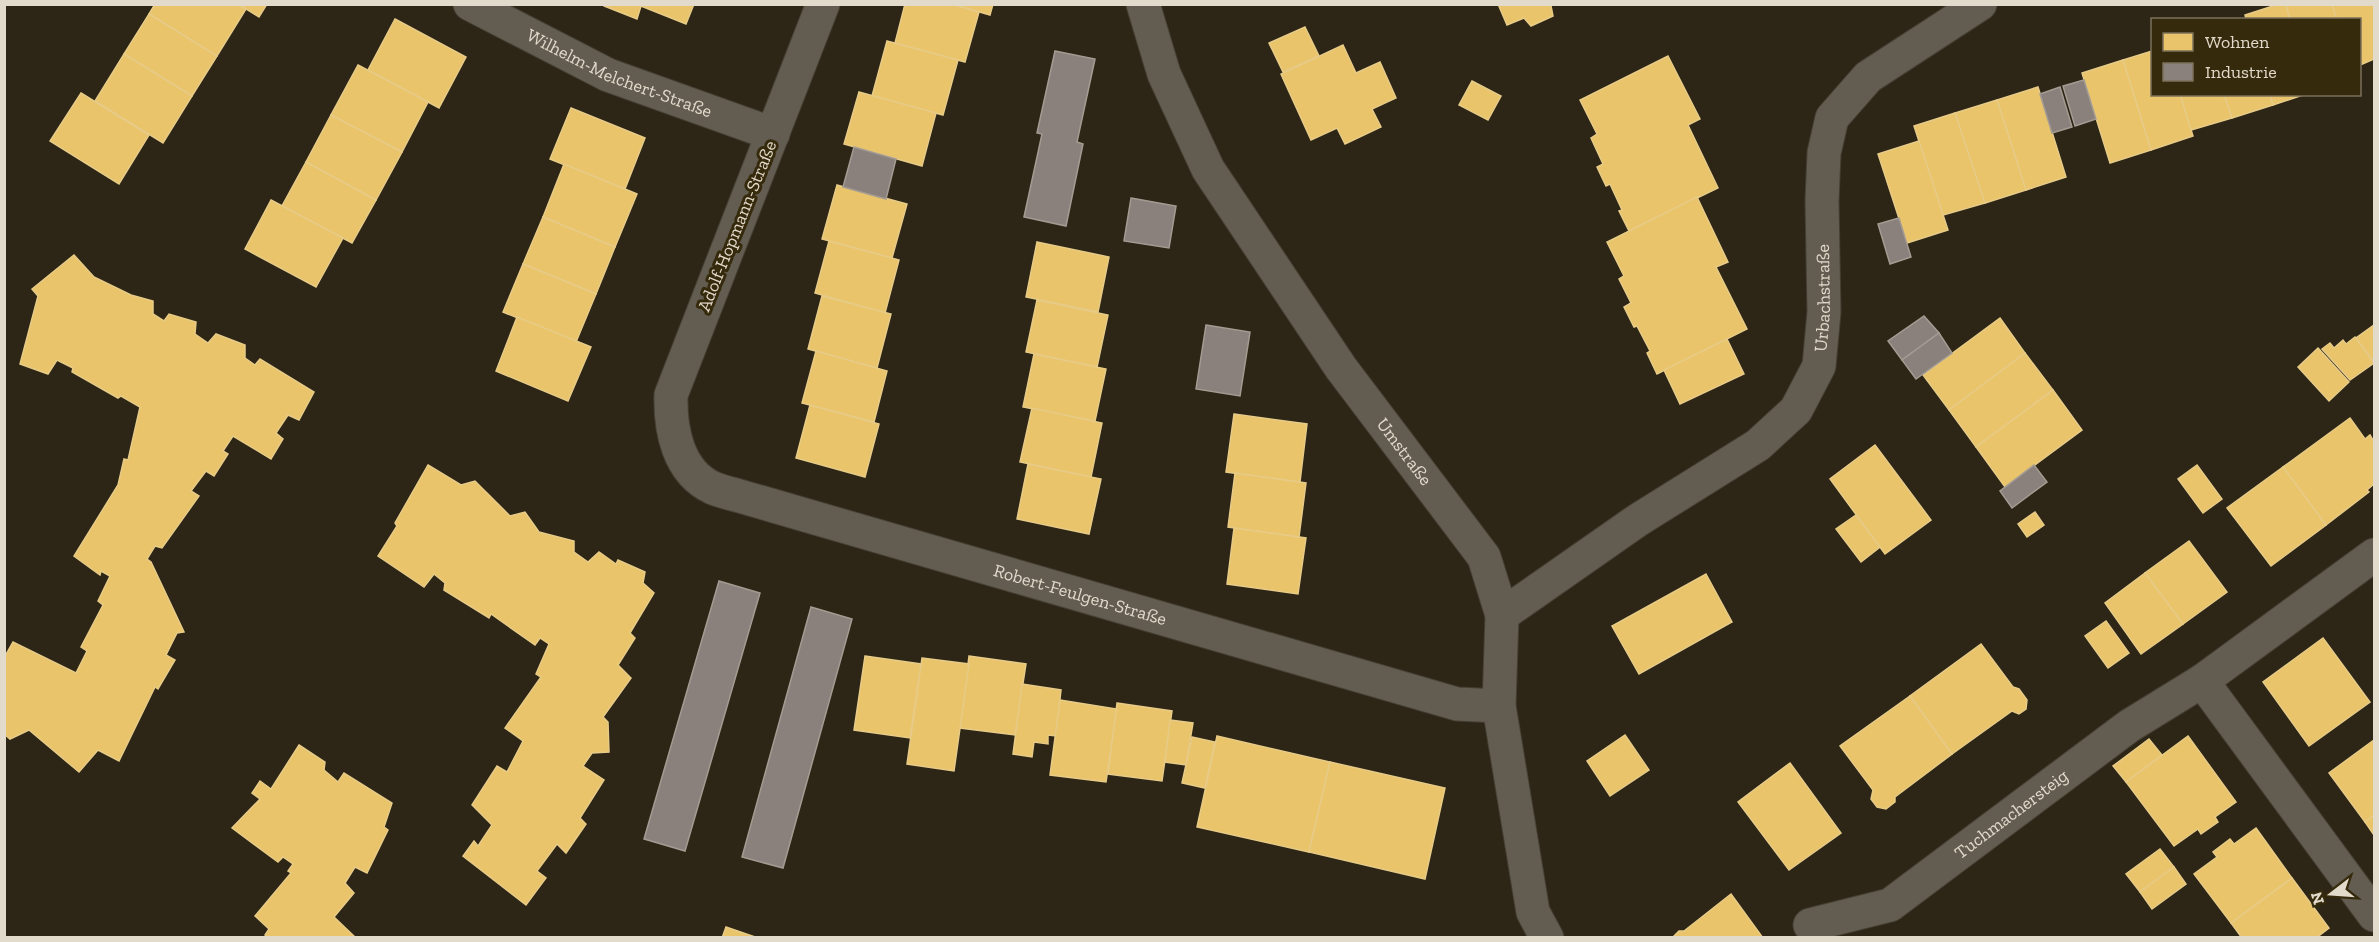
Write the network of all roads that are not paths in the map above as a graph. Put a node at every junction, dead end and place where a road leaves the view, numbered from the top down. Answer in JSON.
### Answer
{"nodes":[{"id":1,"x":470,"y":4,"type":"edge"},
{"id":2,"x":823,"y":4,"type":"edge"},
{"id":3,"x":1143,"y":4,"type":"edge"},
{"id":4,"x":1980,"y":4,"type":"edge"},
{"id":5,"x":773,"y":134,"type":"junction"},
{"id":6,"x":679,"y":450,"type":"joint"},
{"id":7,"x":2374,"y":555,"type":"edge"},
{"id":8,"x":1502,"y":615,"type":"junction"},
{"id":9,"x":2202,"y":681,"type":"junction"},
{"id":10,"x":1499,"y":706,"type":"junction"},
{"id":11,"x":2374,"y":915,"type":"edge"},
{"id":12,"x":1810,"y":925,"type":"dead end"},
{"id":13,"x":1547,"y":938,"type":"edge"}],
"edges":[{"from":1,"to":5,"type":"street","name":"Wilhelm-Melchert-Straße"},
{"from":2,"to":5,"type":"street","name":"Adolf-Hopmann-Straße"},
{"from":3,"to":8,"type":"street","name":"Umstraße"},
{"from":4,"to":8,"type":"street","name":"Urbachstraße"},
{"from":5,"to":6,"type":"street","name":"Adolf-Hopmann-Straße"},
{"from":6,"to":10,"type":"street","name":"Robert-Feulgen-Straße"},
{"from":7,"to":9,"type":"street","name":"Tuchmachersteig"},
{"from":8,"to":10,"type":"street","name":"Umstraße"},
{"from":9,"to":11,"type":"street"},
{"from":9,"to":12,"type":"street","name":"Tuchmachersteig"},
{"from":10,"to":13,"type":"street","name":"Umstraße"}]}
